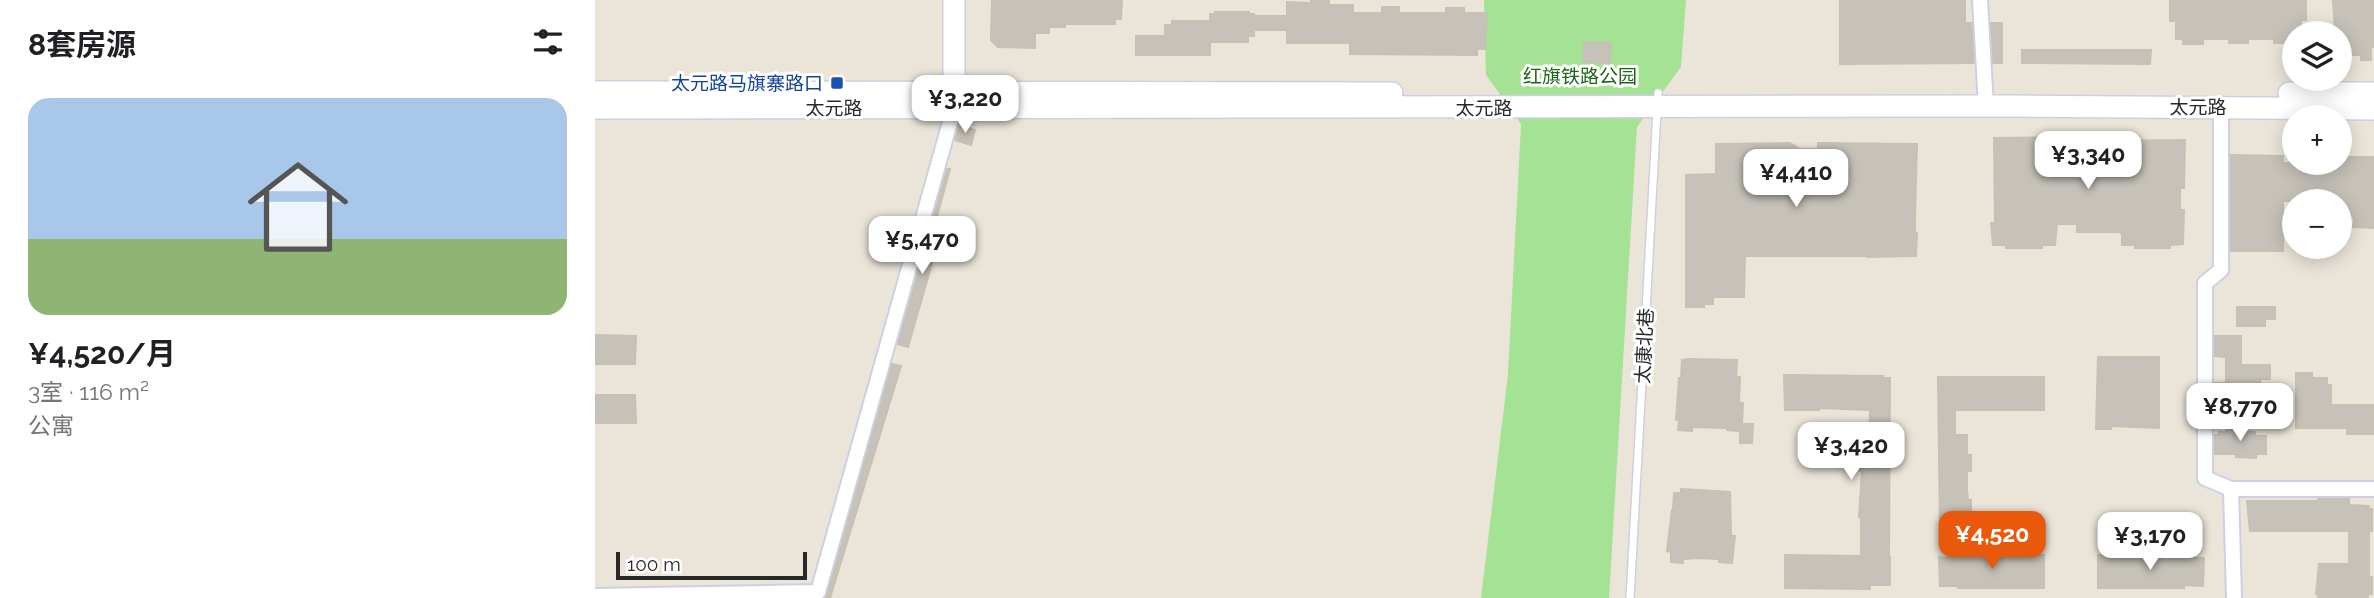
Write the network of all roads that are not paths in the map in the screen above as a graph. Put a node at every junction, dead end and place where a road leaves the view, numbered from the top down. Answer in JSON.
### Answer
{"nodes":[{"id":1,"x":942,"y":0,"type":"edge"},
{"id":2,"x":954,"y":0,"type":"edge"},
{"id":3,"x":1980,"y":0,"type":"edge"},
{"id":4,"x":595,"y":92,"type":"edge"},
{"id":5,"x":2374,"y":93,"type":"edge"},
{"id":6,"x":948,"y":100,"type":"junction"},
{"id":7,"x":1658,"y":100,"type":"junction"},
{"id":8,"x":1986,"y":100,"type":"junction"},
{"id":9,"x":2221,"y":107,"type":"junction"},
{"id":10,"x":595,"y":108,"type":"edge"},
{"id":11,"x":2374,"y":108,"type":"edge"},
{"id":12,"x":2231,"y":489,"type":"junction"},
{"id":13,"x":2374,"y":489,"type":"edge"},
{"id":14,"x":595,"y":596,"type":"edge"},
{"id":15,"x":1630,"y":598,"type":"edge"},
{"id":16,"x":2234,"y":598,"type":"edge"}],
"edges":[{"from":1,"to":6,"type":"main road"},
{"from":2,"to":6,"type":"main road"},
{"from":3,"to":8,"type":"street"},
{"from":4,"to":6,"type":"main road","name":"太元路"},
{"from":5,"to":8,"type":"main road","name":"太元路"},
{"from":6,"to":7,"type":"main road","name":"太元路"},
{"from":6,"to":10,"type":"main road","name":"太元路"},
{"from":6,"to":14,"type":"street"},
{"from":7,"to":8,"type":"main road","name":"太元路"},
{"from":7,"to":15,"type":"lane","name":"太康北巷"},
{"from":8,"to":9,"type":"main road","name":"太元路"},
{"from":9,"to":11,"type":"main road","name":"太元路"},
{"from":9,"to":12,"type":"street"},
{"from":12,"to":13,"type":"street"},
{"from":12,"to":16,"type":"street"}]}
